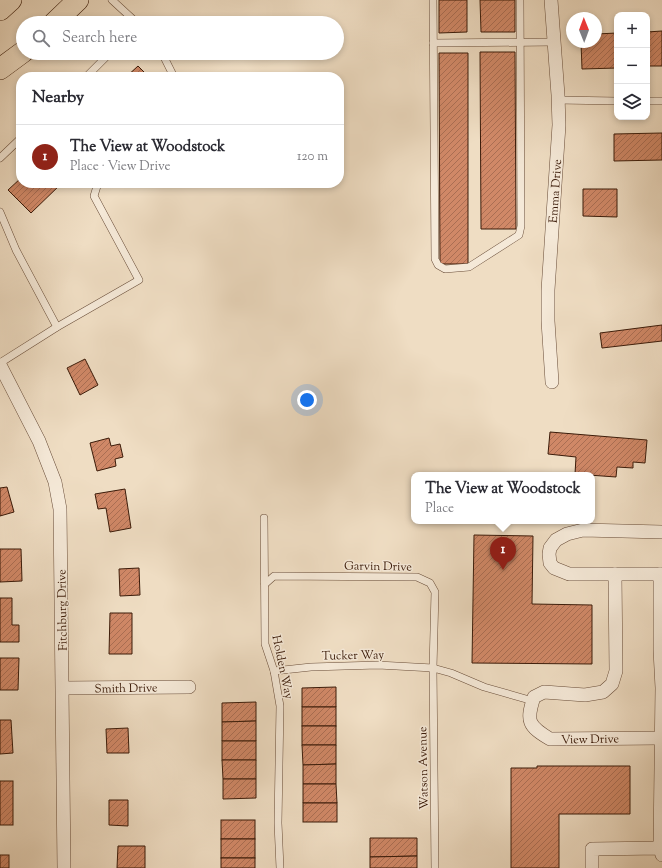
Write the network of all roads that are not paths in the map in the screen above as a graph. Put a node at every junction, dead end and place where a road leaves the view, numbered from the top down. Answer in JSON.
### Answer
{"nodes":[{"id":1,"x":11,"y":0,"type":"edge"},
{"id":2,"x":78,"y":0,"type":"edge"},
{"id":3,"x":112,"y":0,"type":"edge"},
{"id":4,"x":433,"y":0,"type":"edge"},
{"id":5,"x":520,"y":0,"type":"edge"},
{"id":6,"x":551,"y":0,"type":"edge"},
{"id":7,"x":0,"y":10,"type":"edge"},
{"id":8,"x":61,"y":16,"type":"edge"},
{"id":9,"x":129,"y":16,"type":"edge"},
{"id":10,"x":554,"y":42,"type":"junction"},
{"id":11,"x":433,"y":43,"type":"junction"},
{"id":12,"x":520,"y":43,"type":"junction"},
{"id":13,"x":16,"y":57,"type":"edge"},
{"id":14,"x":103,"y":60,"type":"edge"},
{"id":15,"x":166,"y":60,"type":"edge"},
{"id":16,"x":0,"y":69,"type":"edge"},
{"id":17,"x":91,"y":72,"type":"edge"},
{"id":18,"x":172,"y":72,"type":"edge"},
{"id":19,"x":558,"y":100,"type":"junction"},
{"id":20,"x":614,"y":101,"type":"edge"},
{"id":21,"x":650,"y":101,"type":"edge"},
{"id":22,"x":662,"y":102,"type":"edge"},
{"id":23,"x":16,"y":143,"type":"edge"},
{"id":24,"x":0,"y":158,"type":"edge"},
{"id":25,"x":96,"y":188,"type":"edge"},
{"id":26,"x":0,"y":212,"type":"edge"},
{"id":27,"x":57,"y":327,"type":"junction"},
{"id":28,"x":0,"y":364,"type":"edge"},
{"id":29,"x":552,"y":382,"type":"dead end"},
{"id":30,"x":264,"y":518,"type":"dead end"},
{"id":31,"x":662,"y":532,"type":"edge"},
{"id":32,"x":615,"y":574,"type":"junction"},
{"id":33,"x":661,"y":574,"type":"edge"},
{"id":34,"x":265,"y":584,"type":"junction"},
{"id":35,"x":433,"y":668,"type":"junction"},
{"id":36,"x":274,"y":672,"type":"junction"},
{"id":37,"x":189,"y":687,"type":"dead end"},
{"id":38,"x":63,"y":688,"type":"junction"},
{"id":39,"x":662,"y":688,"type":"edge"},
{"id":40,"x":533,"y":701,"type":"junction"},
{"id":41,"x":660,"y":738,"type":"junction"},
{"id":42,"x":661,"y":851,"type":"edge"},
{"id":43,"x":64,"y":868,"type":"edge"},
{"id":44,"x":280,"y":868,"type":"edge"},
{"id":45,"x":435,"y":868,"type":"edge"},
{"id":46,"x":592,"y":868,"type":"edge"}],
"edges":[{"from":1,"to":7,"type":"main road"},
{"from":2,"to":8,"type":"main road"},
{"from":3,"to":9,"type":"lane"},
{"from":4,"to":11,"type":"lane"},
{"from":5,"to":12,"type":"lane"},
{"from":6,"to":10,"type":"street","name":"Emma Drive"},
{"from":10,"to":12,"type":"lane"},
{"from":10,"to":19,"type":"street","name":"Emma Drive"},
{"from":11,"to":12,"type":"lane"},
{"from":11,"to":12,"type":"lane"},
{"from":13,"to":16,"type":"main road"},
{"from":14,"to":17,"type":"lane"},
{"from":15,"to":18,"type":"lane"},
{"from":19,"to":20,"type":"lane"},
{"from":19,"to":29,"type":"street","name":"Emma Drive"},
{"from":21,"to":22,"type":"lane"},
{"from":23,"to":24,"type":"lane"},
{"from":25,"to":27,"type":"lane"},
{"from":26,"to":27,"type":"lane"},
{"from":27,"to":28,"type":"lane"},
{"from":28,"to":38,"type":"street","name":"Fitchburg Drive"},
{"from":30,"to":34,"type":"lane","name":"Holden Way"},
{"from":31,"to":32,"type":"street"},
{"from":32,"to":33,"type":"street"},
{"from":32,"to":40,"type":"street"},
{"from":33,"to":39,"type":"street"},
{"from":34,"to":35,"type":"lane","name":"Garvin Drive"},
{"from":34,"to":36,"type":"lane","name":"Holden Way"},
{"from":35,"to":36,"type":"lane","name":"Tucker Way"},
{"from":35,"to":40,"type":"lane","name":"Tucker Way"},
{"from":35,"to":45,"type":"lane","name":"Watson Avenue"},
{"from":36,"to":44,"type":"lane","name":"Holden Way"},
{"from":37,"to":38,"type":"street","name":"Smith Drive"},
{"from":38,"to":43,"type":"street","name":"Fitchburg Drive"},
{"from":39,"to":41,"type":"street"},
{"from":40,"to":41,"type":"street","name":"View Drive"},
{"from":41,"to":42,"type":"street"},
{"from":42,"to":46,"type":"street"}]}
